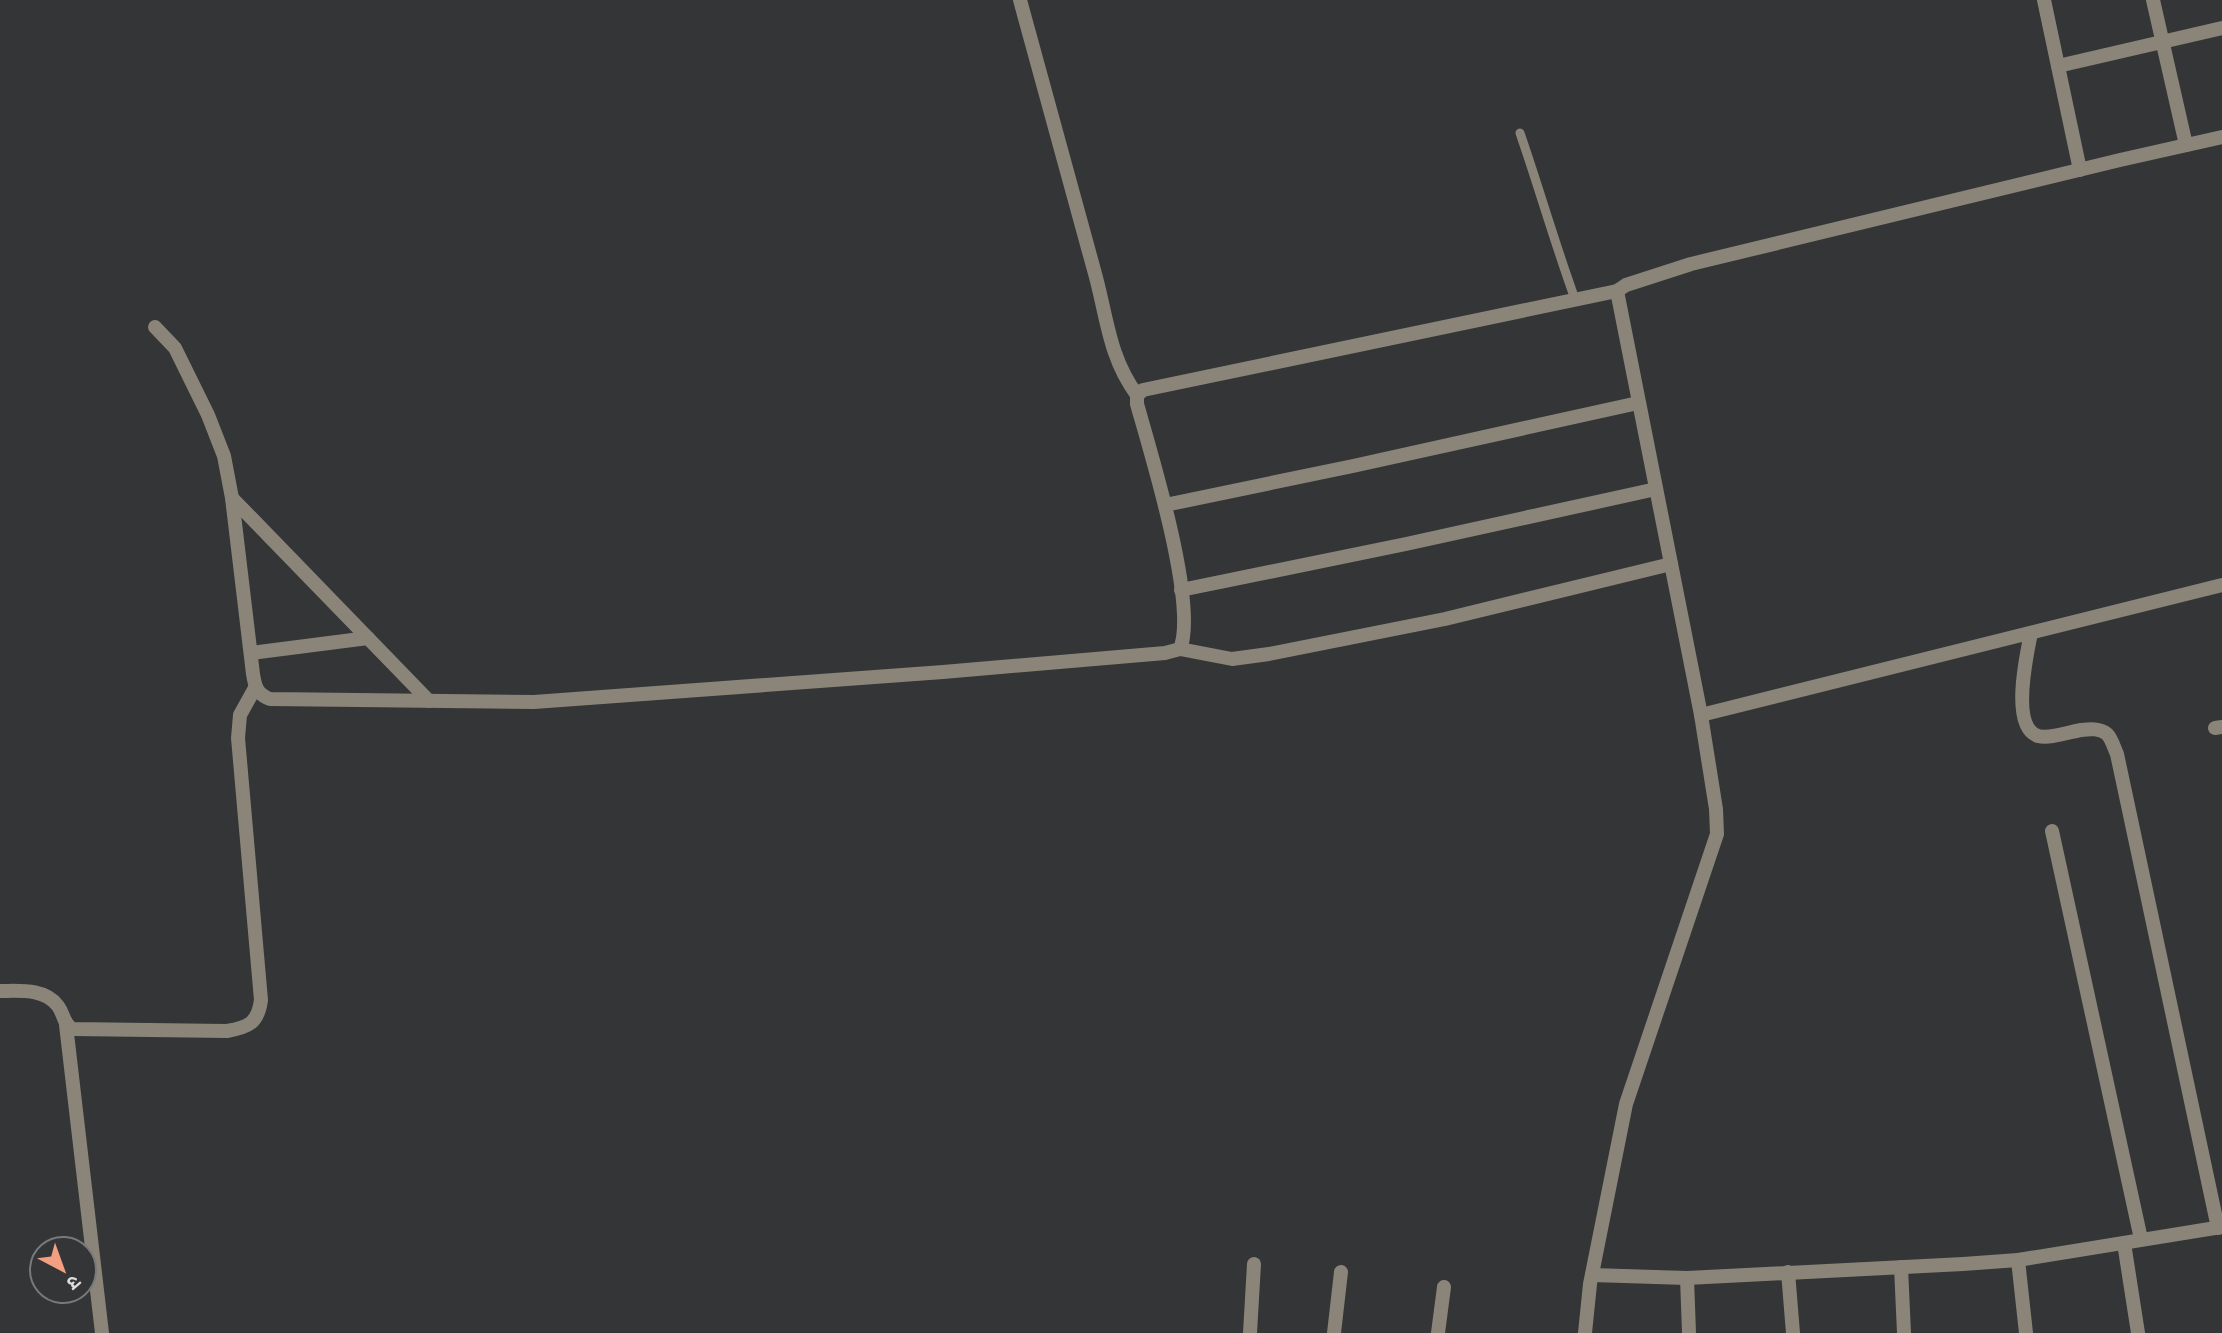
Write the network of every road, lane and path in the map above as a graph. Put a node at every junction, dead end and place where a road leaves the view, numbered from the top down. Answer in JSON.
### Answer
{"nodes":[{"id":1,"x":1020,"y":0,"type":"edge"},
{"id":2,"x":2044,"y":0,"type":"edge"},
{"id":3,"x":2152,"y":0,"type":"edge"},
{"id":4,"x":2222,"y":28,"type":"edge"},
{"id":5,"x":2162,"y":43,"type":"junction"},
{"id":6,"x":2058,"y":66,"type":"junction"},
{"id":7,"x":1520,"y":133,"type":"dead end"},
{"id":8,"x":2222,"y":137,"type":"edge"},
{"id":9,"x":2186,"y":145,"type":"junction"},
{"id":10,"x":2080,"y":170,"type":"junction"},
{"id":11,"x":1617,"y":291,"type":"junction"},
{"id":12,"x":1575,"y":299,"type":"junction"},
{"id":13,"x":155,"y":327,"type":"dead end"},
{"id":14,"x":1138,"y":396,"type":"junction"},
{"id":15,"x":1638,"y":403,"type":"junction"},
{"id":16,"x":1656,"y":489,"type":"junction"},
{"id":17,"x":232,"y":498,"type":"junction"},
{"id":18,"x":1166,"y":505,"type":"junction"},
{"id":19,"x":1671,"y":564,"type":"junction"},
{"id":20,"x":2222,"y":585,"type":"edge"},
{"id":21,"x":1181,"y":590,"type":"junction"},
{"id":22,"x":2031,"y":633,"type":"junction"},
{"id":23,"x":368,"y":638,"type":"junction"},
{"id":24,"x":1180,"y":649,"type":"junction"},
{"id":25,"x":251,"y":653,"type":"junction"},
{"id":26,"x":255,"y":688,"type":"junction"},
{"id":27,"x":429,"y":701,"type":"junction"},
{"id":28,"x":1701,"y":715,"type":"junction"},
{"id":29,"x":2052,"y":831,"type":"dead end"},
{"id":30,"x":0,"y":991,"type":"edge"},
{"id":31,"x":66,"y":1025,"type":"junction"},
{"id":32,"x":2220,"y":1228,"type":"edge"},
{"id":33,"x":2141,"y":1240,"type":"junction"},
{"id":34,"x":2124,"y":1243,"type":"junction"},
{"id":35,"x":2018,"y":1260,"type":"junction"},
{"id":36,"x":1254,"y":1264,"type":"dead end"},
{"id":37,"x":1901,"y":1267,"type":"junction"},
{"id":38,"x":1341,"y":1272,"type":"dead end"},
{"id":39,"x":1788,"y":1272,"type":"junction"},
{"id":40,"x":1592,"y":1275,"type":"junction"},
{"id":41,"x":1687,"y":1278,"type":"junction"},
{"id":42,"x":1444,"y":1287,"type":"dead end"},
{"id":43,"x":102,"y":1333,"type":"edge"},
{"id":44,"x":1250,"y":1333,"type":"edge"},
{"id":45,"x":1334,"y":1333,"type":"edge"},
{"id":46,"x":1438,"y":1333,"type":"edge"},
{"id":47,"x":1586,"y":1333,"type":"edge"},
{"id":48,"x":1689,"y":1333,"type":"edge"},
{"id":49,"x":1793,"y":1333,"type":"edge"},
{"id":50,"x":1904,"y":1333,"type":"edge"},
{"id":51,"x":2026,"y":1333,"type":"edge"},
{"id":52,"x":2138,"y":1333,"type":"edge"}],
"edges":[{"from":1,"to":14,"type":"street"},
{"from":2,"to":6,"type":"street"},
{"from":3,"to":5,"type":"street"},
{"from":4,"to":5,"type":"street"},
{"from":5,"to":6,"type":"street"},
{"from":5,"to":9,"type":"street"},
{"from":6,"to":10,"type":"street"},
{"from":7,"to":12,"type":"lane"},
{"from":8,"to":9,"type":"street"},
{"from":9,"to":10,"type":"street"},
{"from":10,"to":11,"type":"street"},
{"from":11,"to":12,"type":"street"},
{"from":11,"to":15,"type":"street"},
{"from":12,"to":14,"type":"street"},
{"from":13,"to":17,"type":"street"},
{"from":14,"to":18,"type":"street"},
{"from":15,"to":16,"type":"street"},
{"from":15,"to":18,"type":"street"},
{"from":16,"to":19,"type":"street"},
{"from":16,"to":21,"type":"street"},
{"from":17,"to":23,"type":"street"},
{"from":17,"to":25,"type":"street"},
{"from":18,"to":21,"type":"street"},
{"from":19,"to":24,"type":"street"},
{"from":19,"to":28,"type":"street"},
{"from":20,"to":22,"type":"street"},
{"from":21,"to":24,"type":"street"},
{"from":22,"to":28,"type":"street"},
{"from":22,"to":32,"type":"street"},
{"from":23,"to":25,"type":"street"},
{"from":23,"to":27,"type":"street"},
{"from":24,"to":27,"type":"street"},
{"from":25,"to":26,"type":"street"},
{"from":26,"to":27,"type":"street"},
{"from":26,"to":31,"type":"street"},
{"from":28,"to":40,"type":"street"},
{"from":29,"to":33,"type":"street"},
{"from":30,"to":31,"type":"street"},
{"from":31,"to":43,"type":"street"},
{"from":32,"to":33,"type":"street"},
{"from":33,"to":34,"type":"street"},
{"from":34,"to":35,"type":"street"},
{"from":34,"to":52,"type":"street"},
{"from":35,"to":37,"type":"street"},
{"from":35,"to":51,"type":"street"},
{"from":36,"to":44,"type":"street"},
{"from":37,"to":39,"type":"street"},
{"from":37,"to":50,"type":"street"},
{"from":38,"to":45,"type":"street"},
{"from":39,"to":41,"type":"street"},
{"from":39,"to":49,"type":"street"},
{"from":40,"to":41,"type":"street"},
{"from":40,"to":47,"type":"street"},
{"from":41,"to":48,"type":"street"},
{"from":42,"to":46,"type":"street"}]}
